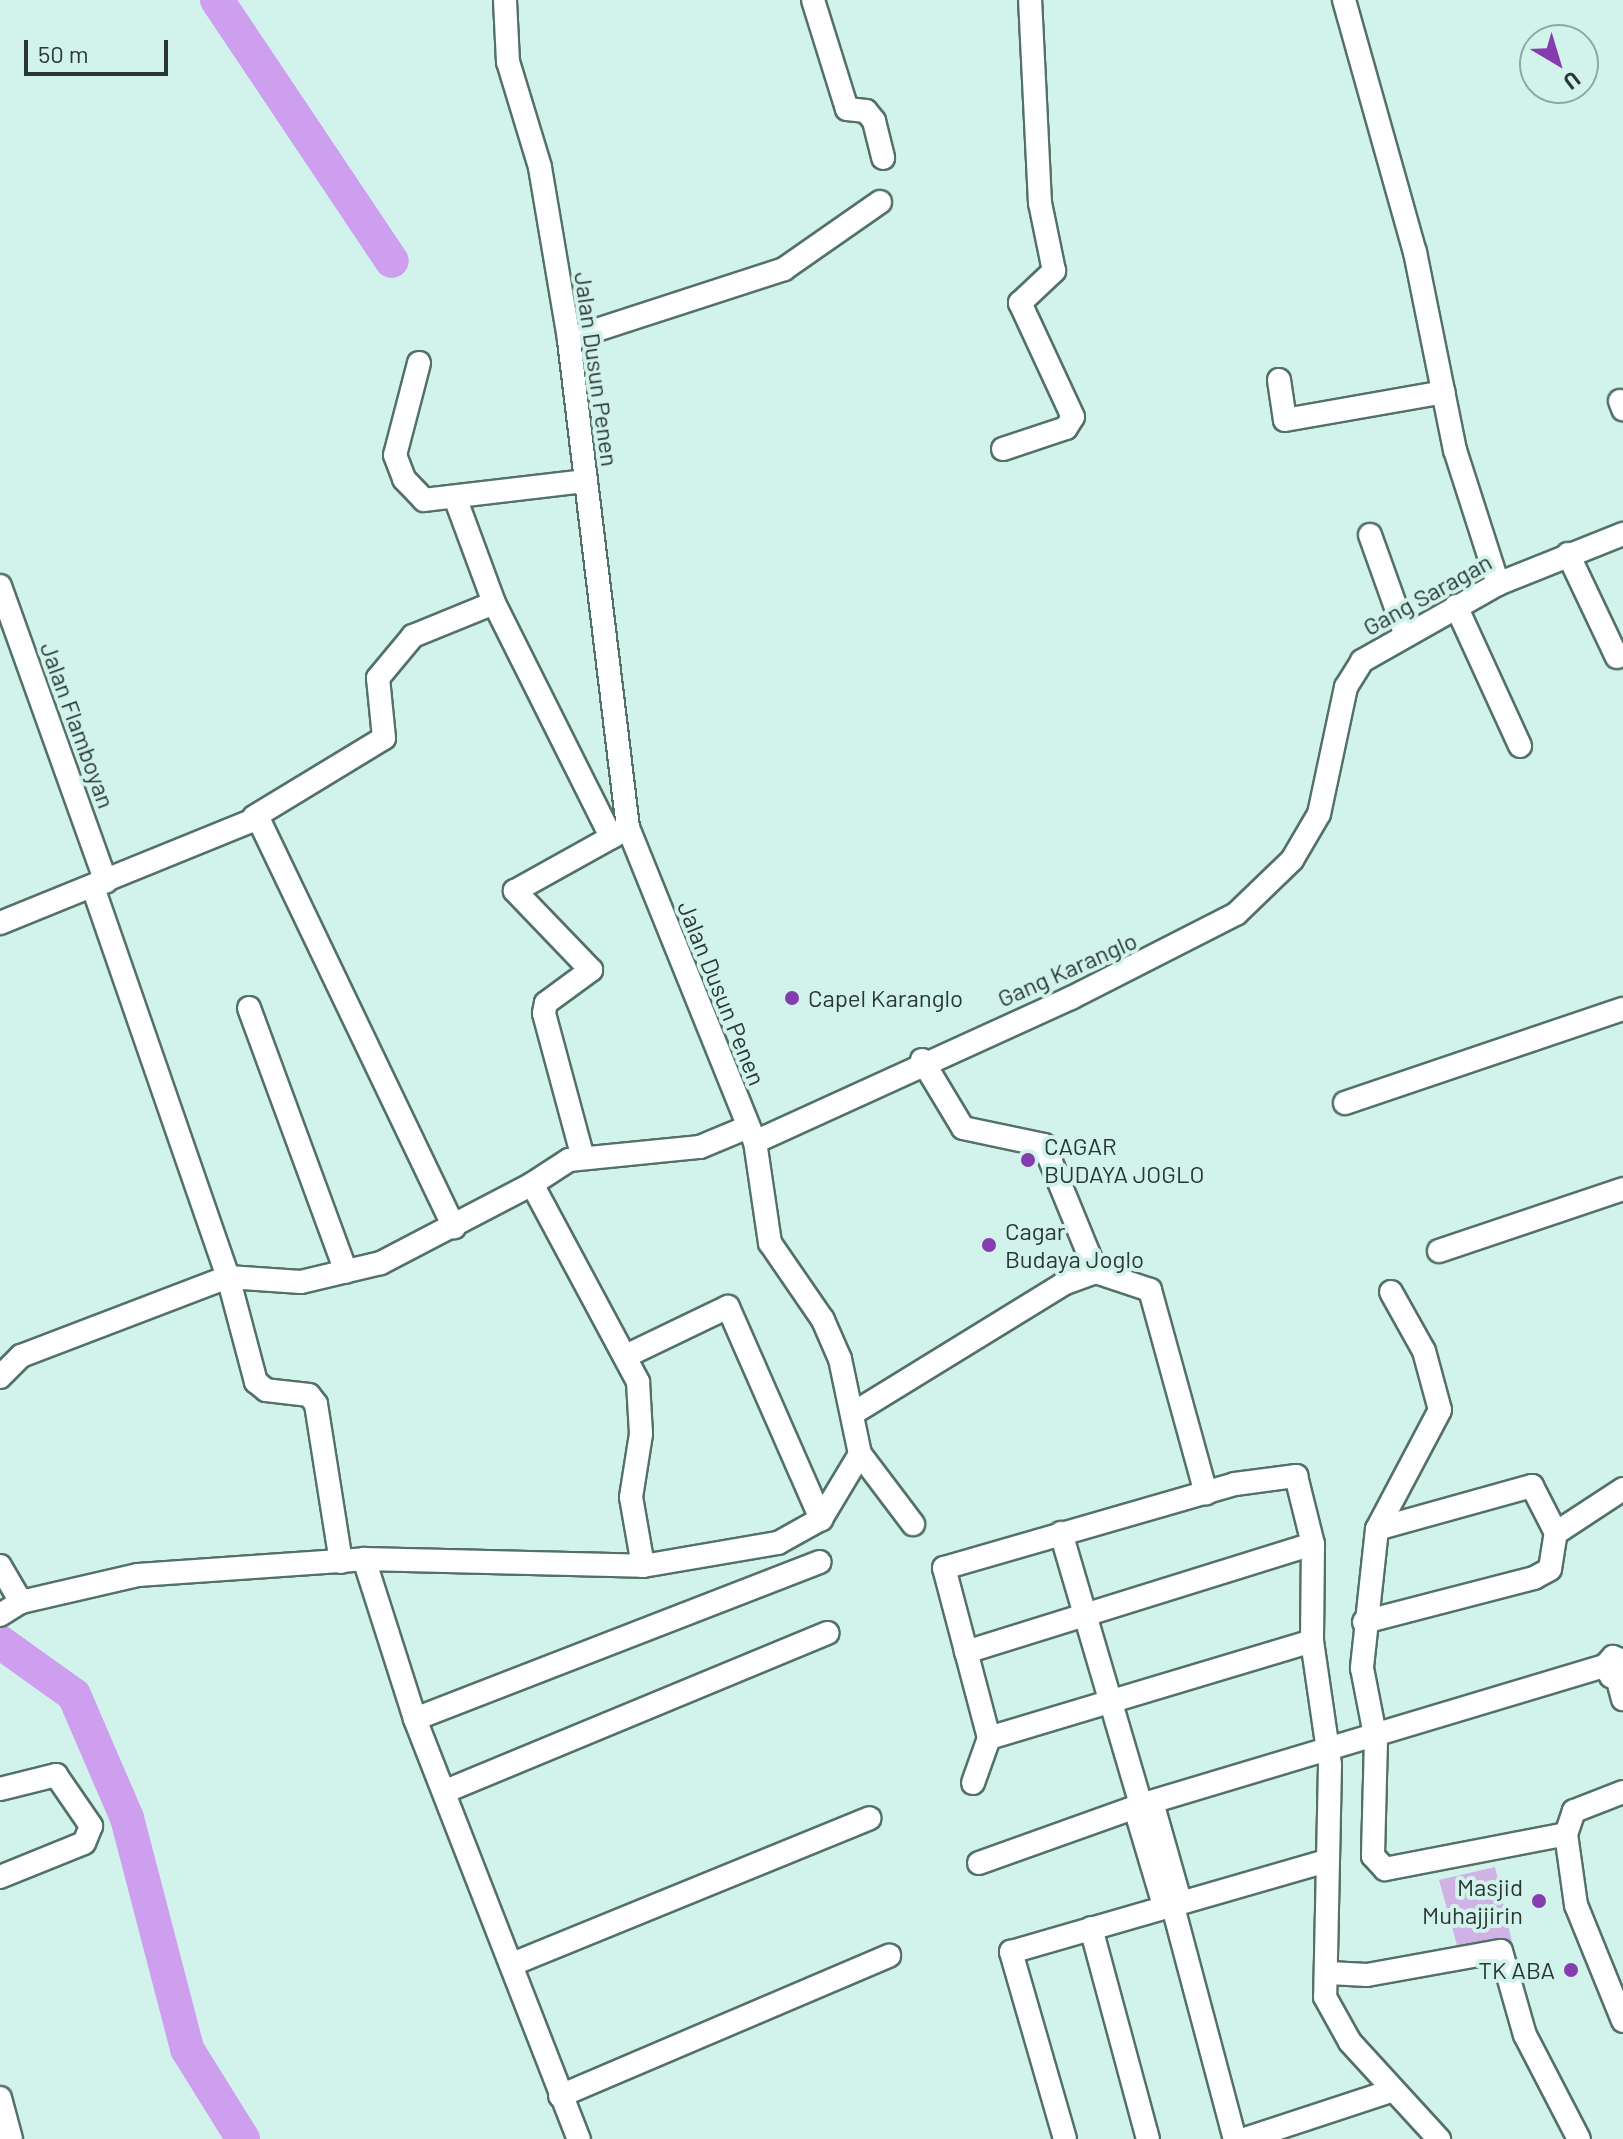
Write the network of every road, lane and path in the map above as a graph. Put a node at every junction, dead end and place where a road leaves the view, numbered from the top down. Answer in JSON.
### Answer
{"nodes":[{"id":1,"x":505,"y":0,"type":"edge"},
{"id":2,"x":813,"y":0,"type":"edge"},
{"id":3,"x":1030,"y":0,"type":"edge"},
{"id":4,"x":1344,"y":0,"type":"edge"},
{"id":5,"x":883,"y":158,"type":"dead end"},
{"id":6,"x":880,"y":202,"type":"dead end"},
{"id":7,"x":569,"y":339,"type":"junction"},
{"id":8,"x":419,"y":363,"type":"dead end"},
{"id":9,"x":1279,"y":380,"type":"dead end"},
{"id":10,"x":1444,"y":392,"type":"junction"},
{"id":11,"x":1003,"y":449,"type":"dead end"},
{"id":12,"x":586,"y":481,"type":"junction"},
{"id":13,"x":456,"y":500,"type":"junction"},
{"id":14,"x":1623,"y":534,"type":"edge"},
{"id":15,"x":1370,"y":535,"type":"dead end"},
{"id":16,"x":1568,"y":554,"type":"junction"},
{"id":17,"x":1498,"y":584,"type":"junction"},
{"id":18,"x":0,"y":586,"type":"edge"},
{"id":19,"x":494,"y":603,"type":"junction"},
{"id":20,"x":1456,"y":606,"type":"junction"},
{"id":21,"x":1405,"y":633,"type":"junction"},
{"id":22,"x":1617,"y":657,"type":"dead end"},
{"id":23,"x":1520,"y":746,"type":"dead end"},
{"id":24,"x":1319,"y":814,"type":"joint"},
{"id":25,"x":254,"y":817,"type":"junction"},
{"id":26,"x":619,"y":832,"type":"junction"},
{"id":27,"x":100,"y":885,"type":"junction"},
{"id":28,"x":0,"y":923,"type":"edge"},
{"id":29,"x":249,"y":1008,"type":"dead end"},
{"id":30,"x":1623,"y":1009,"type":"edge"},
{"id":31,"x":922,"y":1060,"type":"junction"},
{"id":32,"x":1345,"y":1103,"type":"dead end"},
{"id":33,"x":752,"y":1134,"type":"junction"},
{"id":34,"x":583,"y":1158,"type":"junction"},
{"id":35,"x":532,"y":1184,"type":"junction"},
{"id":36,"x":1623,"y":1189,"type":"edge"},
{"id":37,"x":454,"y":1227,"type":"junction"},
{"id":38,"x":1439,"y":1251,"type":"dead end"},
{"id":39,"x":346,"y":1272,"type":"junction"},
{"id":40,"x":1096,"y":1272,"type":"junction"},
{"id":41,"x":228,"y":1277,"type":"junction"},
{"id":42,"x":1391,"y":1292,"type":"dead end"},
{"id":43,"x":626,"y":1356,"type":"junction"},
{"id":44,"x":0,"y":1377,"type":"edge"},
{"id":45,"x":852,"y":1414,"type":"junction"},
{"id":46,"x":860,"y":1454,"type":"junction"},
{"id":47,"x":1623,"y":1489,"type":"edge"},
{"id":48,"x":1206,"y":1493,"type":"junction"},
{"id":49,"x":826,"y":1514,"type":"junction"},
{"id":50,"x":913,"y":1524,"type":"dead end"},
{"id":51,"x":1377,"y":1529,"type":"junction"},
{"id":52,"x":1061,"y":1533,"type":"junction"},
{"id":53,"x":1556,"y":1533,"type":"junction"},
{"id":54,"x":1313,"y":1544,"type":"junction"},
{"id":55,"x":364,"y":1559,"type":"junction"},
{"id":56,"x":341,"y":1562,"type":"junction"},
{"id":57,"x":820,"y":1562,"type":"dead end"},
{"id":58,"x":0,"y":1566,"type":"edge"},
{"id":59,"x":643,"y":1566,"type":"junction"},
{"id":60,"x":21,"y":1602,"type":"junction"},
{"id":61,"x":1083,"y":1611,"type":"junction"},
{"id":62,"x":0,"y":1615,"type":"edge"},
{"id":63,"x":1364,"y":1622,"type":"junction"},
{"id":64,"x":828,"y":1633,"type":"dead end"},
{"id":65,"x":1312,"y":1641,"type":"junction"},
{"id":66,"x":966,"y":1652,"type":"junction"},
{"id":67,"x":1618,"y":1675,"type":"edge"},
{"id":68,"x":1105,"y":1702,"type":"junction"},
{"id":69,"x":415,"y":1719,"type":"junction"},
{"id":70,"x":989,"y":1738,"type":"junction"},
{"id":71,"x":1371,"y":1741,"type":"junction"},
{"id":72,"x":1335,"y":1747,"type":"junction"},
{"id":73,"x":973,"y":1783,"type":"dead end"},
{"id":74,"x":0,"y":1789,"type":"edge"},
{"id":75,"x":446,"y":1791,"type":"junction"},
{"id":76,"x":1623,"y":1792,"type":"edge"},
{"id":77,"x":1142,"y":1805,"type":"junction"},
{"id":78,"x":870,"y":1818,"type":"dead end"},
{"id":79,"x":1566,"y":1834,"type":"junction"},
{"id":80,"x":1323,"y":1862,"type":"junction"},
{"id":81,"x":979,"y":1863,"type":"dead end"},
{"id":82,"x":0,"y":1877,"type":"edge"},
{"id":83,"x":1172,"y":1903,"type":"junction"},
{"id":84,"x":1091,"y":1928,"type":"junction"},
{"id":85,"x":889,"y":1956,"type":"dead end"},
{"id":86,"x":515,"y":1963,"type":"junction"},
{"id":87,"x":1347,"y":1974,"type":"junction"},
{"id":88,"x":1623,"y":2021,"type":"edge"},
{"id":89,"x":1391,"y":2091,"type":"junction"},
{"id":90,"x":560,"y":2096,"type":"junction"},
{"id":91,"x":0,"y":2098,"type":"edge"},
{"id":92,"x":11,"y":2139,"type":"edge"},
{"id":93,"x":579,"y":2139,"type":"edge"},
{"id":94,"x":1065,"y":2139,"type":"edge"},
{"id":95,"x":1148,"y":2139,"type":"edge"},
{"id":96,"x":1235,"y":2139,"type":"edge"},
{"id":97,"x":1245,"y":2139,"type":"edge"},
{"id":98,"x":1439,"y":2139,"type":"edge"},
{"id":99,"x":1579,"y":2139,"type":"edge"}],
"edges":[{"from":1,"to":7,"type":"street","name":"Jalan Dusun Penen"},
{"from":2,"to":5,"type":"street"},
{"from":3,"to":11,"type":"street"},
{"from":4,"to":10,"type":"street"},
{"from":6,"to":7,"type":"street"},
{"from":7,"to":12,"type":"street","name":"Jalan Dusun Penen"},
{"from":8,"to":13,"type":"street"},
{"from":9,"to":10,"type":"street"},
{"from":10,"to":17,"type":"street"},
{"from":12,"to":13,"type":"street"},
{"from":12,"to":26,"type":"street","name":"Jalan Dusun Penen"},
{"from":13,"to":19,"type":"street"},
{"from":14,"to":16,"type":"street","name":"Gang Saragan"},
{"from":15,"to":21,"type":"street"},
{"from":16,"to":17,"type":"street","name":"Gang Saragan"},
{"from":16,"to":22,"type":"street"},
{"from":17,"to":20,"type":"street","name":"Gang Saragan"},
{"from":18,"to":27,"type":"street","name":"Jalan Flamboyan"},
{"from":19,"to":25,"type":"street"},
{"from":19,"to":26,"type":"street"},
{"from":20,"to":21,"type":"street","name":"Gang Saragan"},
{"from":20,"to":23,"type":"street"},
{"from":21,"to":24,"type":"street","name":"Gang Saragan"},
{"from":24,"to":31,"type":"street","name":"Gang Karanglo"},
{"from":25,"to":27,"type":"street"},
{"from":25,"to":37,"type":"street"},
{"from":26,"to":33,"type":"street","name":"Jalan Dusun Penen"},
{"from":26,"to":34,"type":"street"},
{"from":27,"to":28,"type":"street"},
{"from":27,"to":41,"type":"street","name":"Jalan Flamboyan"},
{"from":29,"to":39,"type":"street"},
{"from":30,"to":32,"type":"street"},
{"from":31,"to":33,"type":"street","name":"Gang Karanglo"},
{"from":31,"to":40,"type":"street"},
{"from":33,"to":34,"type":"street","name":"Gang Karanglo"},
{"from":33,"to":45,"type":"street","name":"Jalan Dusun Penen"},
{"from":34,"to":35,"type":"street"},
{"from":35,"to":37,"type":"street"},
{"from":35,"to":43,"type":"street"},
{"from":36,"to":38,"type":"street"},
{"from":37,"to":39,"type":"street"},
{"from":39,"to":41,"type":"street"},
{"from":40,"to":45,"type":"street"},
{"from":40,"to":48,"type":"street"},
{"from":41,"to":44,"type":"street"},
{"from":41,"to":56,"type":"street","name":"Jalan Flamboyan"},
{"from":42,"to":51,"type":"street"},
{"from":43,"to":49,"type":"street"},
{"from":43,"to":59,"type":"street"},
{"from":45,"to":46,"type":"street","name":"Jalan Dusun Penen"},
{"from":46,"to":49,"type":"street"},
{"from":46,"to":50,"type":"street"},
{"from":47,"to":53,"type":"street"},
{"from":48,"to":52,"type":"street"},
{"from":48,"to":54,"type":"street"},
{"from":49,"to":59,"type":"street"},
{"from":51,"to":53,"type":"street"},
{"from":51,"to":63,"type":"street"},
{"from":52,"to":61,"type":"street"},
{"from":52,"to":66,"type":"street"},
{"from":53,"to":63,"type":"street"},
{"from":54,"to":61,"type":"street"},
{"from":54,"to":65,"type":"street"},
{"from":55,"to":56,"type":"street"},
{"from":55,"to":59,"type":"street"},
{"from":55,"to":69,"type":"street"},
{"from":56,"to":60,"type":"street"},
{"from":57,"to":69,"type":"street"},
{"from":58,"to":60,"type":"street"},
{"from":60,"to":62,"type":"street"},
{"from":61,"to":66,"type":"street"},
{"from":61,"to":68,"type":"street"},
{"from":63,"to":71,"type":"street"},
{"from":64,"to":75,"type":"street"},
{"from":65,"to":68,"type":"street"},
{"from":65,"to":72,"type":"street"},
{"from":66,"to":70,"type":"street"},
{"from":67,"to":71,"type":"street"},
{"from":68,"to":70,"type":"street"},
{"from":68,"to":77,"type":"street"},
{"from":69,"to":75,"type":"street"},
{"from":70,"to":73,"type":"street"},
{"from":71,"to":72,"type":"street"},
{"from":71,"to":79,"type":"street"},
{"from":72,"to":77,"type":"street"},
{"from":72,"to":80,"type":"street"},
{"from":74,"to":82,"type":"street"},
{"from":75,"to":86,"type":"street"},
{"from":76,"to":79,"type":"street"},
{"from":77,"to":81,"type":"street"},
{"from":77,"to":83,"type":"street"},
{"from":78,"to":86,"type":"street"},
{"from":79,"to":88,"type":"street"},
{"from":80,"to":83,"type":"street"},
{"from":80,"to":87,"type":"street"},
{"from":83,"to":84,"type":"street"},
{"from":83,"to":96,"type":"street"},
{"from":84,"to":94,"type":"street"},
{"from":84,"to":95,"type":"street"},
{"from":85,"to":90,"type":"street"},
{"from":86,"to":90,"type":"street"},
{"from":87,"to":89,"type":"street"},
{"from":87,"to":99,"type":"street"},
{"from":89,"to":97,"type":"street"},
{"from":89,"to":98,"type":"street"},
{"from":90,"to":93,"type":"street"},
{"from":91,"to":92,"type":"street"}]}
